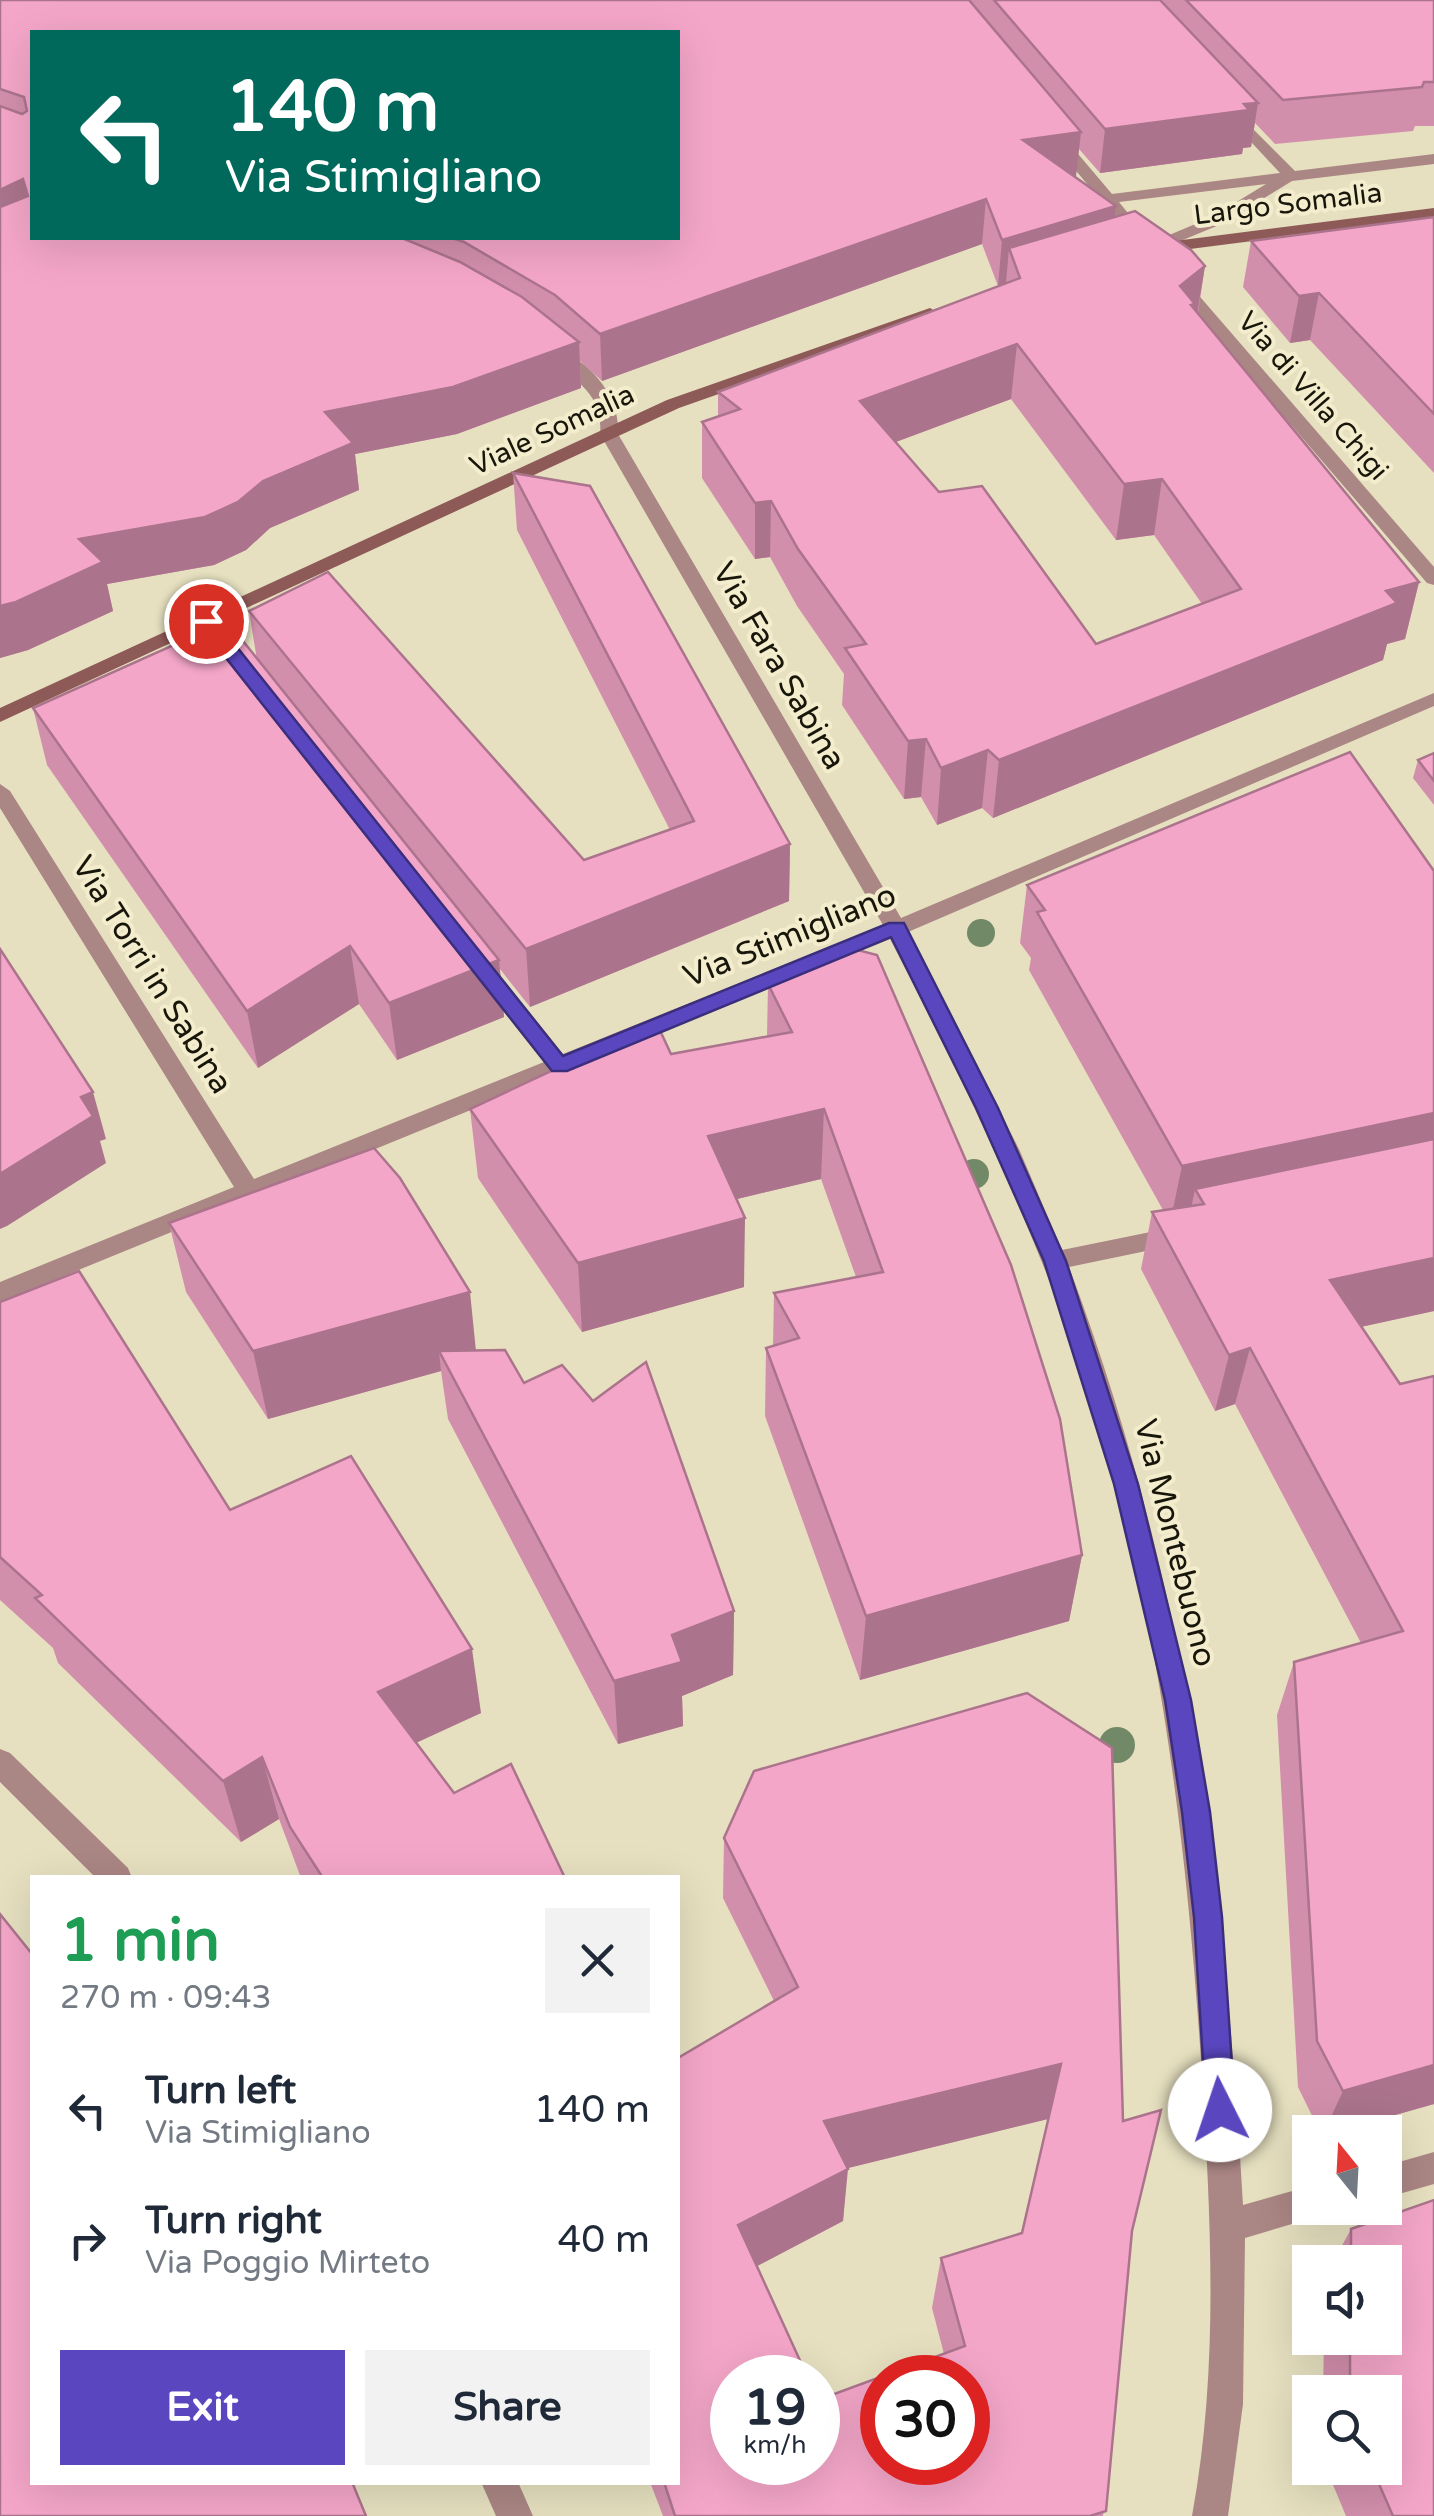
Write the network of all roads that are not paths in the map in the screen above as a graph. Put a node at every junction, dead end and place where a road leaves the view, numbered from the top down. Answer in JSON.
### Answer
{"nodes":[{"id":1,"x":1226,"y":106,"type":"edge"},
{"id":2,"x":1044,"y":123,"type":"edge"},
{"id":3,"x":1434,"y":158,"type":"edge"},
{"id":4,"x":1290,"y":176,"type":"junction"},
{"id":5,"x":1108,"y":200,"type":"junction"},
{"id":6,"x":1434,"y":214,"type":"edge"},
{"id":7,"x":1140,"y":252,"type":"junction"},
{"id":8,"x":948,"y":307,"type":"edge"},
{"id":9,"x":540,"y":342,"type":"edge"},
{"id":10,"x":609,"y":434,"type":"junction"},
{"id":11,"x":1434,"y":579,"type":"edge"},
{"id":12,"x":1434,"y":699,"type":"edge"},
{"id":13,"x":0,"y":716,"type":"edge"},
{"id":14,"x":0,"y":792,"type":"edge"},
{"id":15,"x":896,"y":928,"type":"junction"},
{"id":16,"x":474,"y":958,"type":"edge"},
{"id":17,"x":560,"y":1066,"type":"junction"},
{"id":18,"x":250,"y":1193,"type":"junction"},
{"id":19,"x":1200,"y":1231,"type":"edge"},
{"id":20,"x":1055,"y":1261,"type":"junction"},
{"id":21,"x":0,"y":1292,"type":"edge"},
{"id":22,"x":0,"y":1762,"type":"edge"},
{"id":23,"x":113,"y":1875,"type":"edge"},
{"id":24,"x":1434,"y":2168,"type":"edge"},
{"id":25,"x":1402,"y":2177,"type":"edge"},
{"id":26,"x":1292,"y":2208,"type":"edge"},
{"id":27,"x":1228,"y":2226,"type":"junction"},
{"id":28,"x":501,"y":2485,"type":"edge"},
{"id":29,"x":514,"y":2516,"type":"edge"},
{"id":30,"x":1210,"y":2516,"type":"edge"}],
"edges":[{"from":1,"to":4,"type":"street"},
{"from":2,"to":5,"type":"street"},
{"from":3,"to":4,"type":"street","name":"Largo Somalia"},
{"from":4,"to":5,"type":"street","name":"Largo Somalia"},
{"from":4,"to":7,"type":"street","name":"Largo Somalia"},
{"from":5,"to":7,"type":"street"},
{"from":6,"to":7,"type":"main road","name":"Largo Somalia"},
{"from":7,"to":11,"type":"street","name":"Via di Villa Chigi"},
{"from":8,"to":10,"type":"main road","name":"Viale Somalia"},
{"from":9,"to":10,"type":"street","name":"Via Fara Sabina"},
{"from":10,"to":13,"type":"main road","name":"Viale Somalia"},
{"from":10,"to":15,"type":"street","name":"Via Fara Sabina"},
{"from":12,"to":15,"type":"street","name":"Via Stimigliano"},
{"from":14,"to":18,"type":"street","name":"Via Torri in Sabina"},
{"from":15,"to":17,"type":"street","name":"Via Stimigliano"},
{"from":15,"to":20,"type":"street","name":"Via Montebuono"},
{"from":16,"to":17,"type":"street"},
{"from":17,"to":18,"type":"street","name":"Via Stimigliano"},
{"from":18,"to":21,"type":"street","name":"Via Stimigliano"},
{"from":19,"to":20,"type":"street"},
{"from":20,"to":27,"type":"street","name":"Via Montebuono"},
{"from":22,"to":23,"type":"street"},
{"from":24,"to":25,"type":"street"},
{"from":26,"to":27,"type":"street"},
{"from":27,"to":30,"type":"street","name":"Via Montebuono"},
{"from":28,"to":29,"type":"street"}]}
